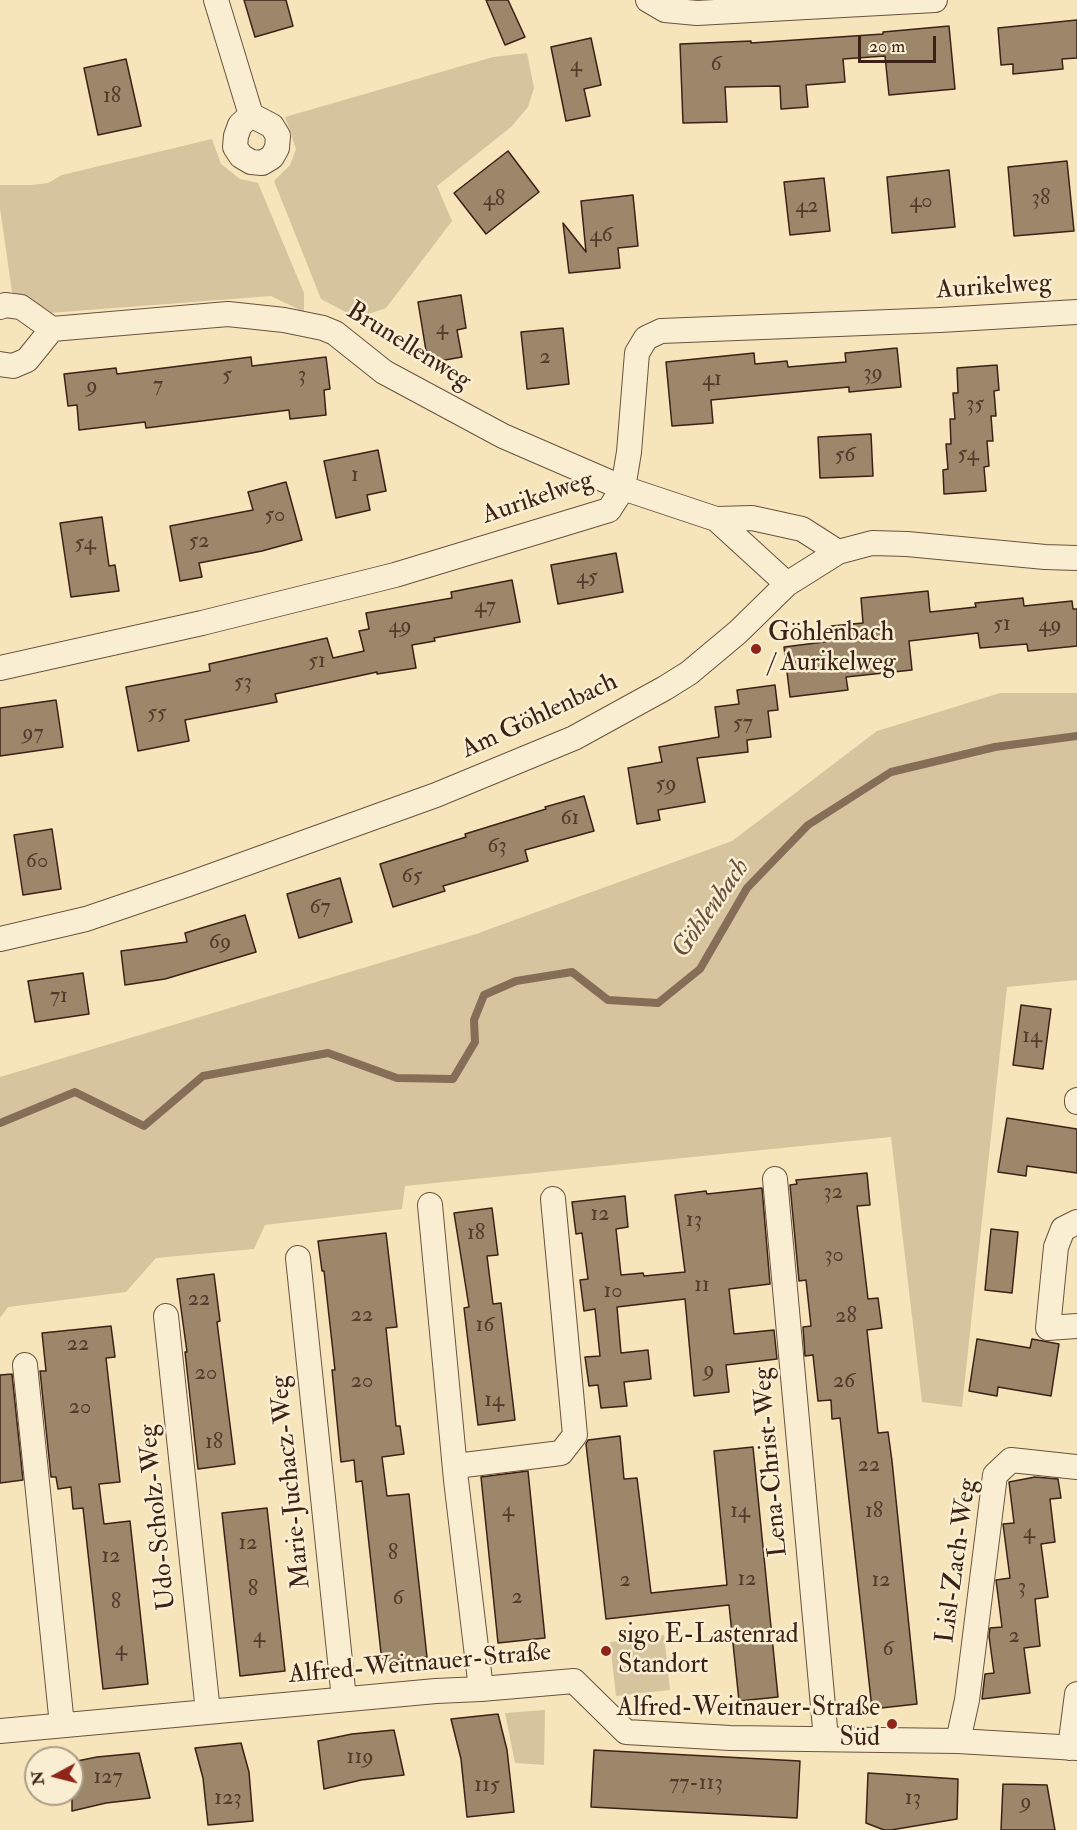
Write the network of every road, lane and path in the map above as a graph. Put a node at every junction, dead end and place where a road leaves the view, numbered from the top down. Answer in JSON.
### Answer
{"nodes":[{"id":1,"x":216,"y":0,"type":"edge"},
{"id":2,"x":648,"y":0,"type":"edge"},
{"id":3,"x":935,"y":0,"type":"edge"},
{"id":4,"x":251,"y":115,"type":"dead end"},
{"id":5,"x":0,"y":307,"type":"edge"},
{"id":6,"x":1077,"y":312,"type":"edge"},
{"id":7,"x":52,"y":329,"type":"junction"},
{"id":8,"x":0,"y":364,"type":"edge"},
{"id":9,"x":623,"y":488,"type":"junction"},
{"id":10,"x":716,"y":519,"type":"junction"},
{"id":11,"x":838,"y":552,"type":"junction"},
{"id":12,"x":1077,"y":558,"type":"edge"},
{"id":13,"x":787,"y":584,"type":"junction"},
{"id":14,"x":0,"y":668,"type":"edge"},
{"id":15,"x":0,"y":939,"type":"edge"},
{"id":16,"x":775,"y":1179,"type":"dead end"},
{"id":17,"x":553,"y":1199,"type":"dead end"},
{"id":18,"x":430,"y":1205,"type":"dead end"},
{"id":19,"x":1077,"y":1222,"type":"edge"},
{"id":20,"x":298,"y":1258,"type":"dead end"},
{"id":21,"x":166,"y":1316,"type":"dead end"},
{"id":22,"x":1077,"y":1326,"type":"edge"},
{"id":23,"x":25,"y":1365,"type":"dead end"},
{"id":24,"x":456,"y":1466,"type":"junction"},
{"id":25,"x":1077,"y":1467,"type":"edge"},
{"id":26,"x":482,"y":1689,"type":"junction"},
{"id":27,"x":1077,"y":1694,"type":"edge"},
{"id":28,"x":344,"y":1700,"type":"junction"},
{"id":29,"x":208,"y":1712,"type":"junction"},
{"id":30,"x":62,"y":1725,"type":"junction"},
{"id":31,"x":0,"y":1731,"type":"edge"},
{"id":32,"x":826,"y":1739,"type":"junction"},
{"id":33,"x":958,"y":1741,"type":"junction"},
{"id":34,"x":1073,"y":1748,"type":"edge"}],
"edges":[{"from":1,"to":4,"type":"street"},
{"from":2,"to":3,"type":"street"},
{"from":5,"to":7,"type":"street"},
{"from":6,"to":9,"type":"street","name":"Aurikelweg"},
{"from":7,"to":8,"type":"street"},
{"from":7,"to":9,"type":"street","name":"Brunellenweg"},
{"from":9,"to":10,"type":"street","name":"Brunellenweg"},
{"from":9,"to":14,"type":"street","name":"Aurikelweg"},
{"from":10,"to":11,"type":"street","name":"Brunellenweg"},
{"from":10,"to":13,"type":"street","name":"Brunellenweg"},
{"from":11,"to":12,"type":"street","name":"Am Göhlenbach"},
{"from":11,"to":13,"type":"street","name":"Am Göhlenbach"},
{"from":13,"to":15,"type":"street","name":"Am Göhlenbach"},
{"from":16,"to":32,"type":"street","name":"Lena-Christ-Weg"},
{"from":17,"to":24,"type":"street"},
{"from":18,"to":24,"type":"street"},
{"from":19,"to":22,"type":"street"},
{"from":20,"to":28,"type":"street","name":"Marie-Juchacz-Weg"},
{"from":21,"to":29,"type":"street","name":"Udo-Scholz-Weg"},
{"from":23,"to":30,"type":"street"},
{"from":24,"to":26,"type":"street"},
{"from":25,"to":33,"type":"street","name":"Lisl-Zach-Weg"},
{"from":26,"to":28,"type":"street","name":"Alfred-Weitnauer-Straße"},
{"from":26,"to":32,"type":"street","name":"Alfred-Weitnauer-Straße"},
{"from":27,"to":34,"type":"street"},
{"from":28,"to":29,"type":"street","name":"Alfred-Weitnauer-Straße"},
{"from":29,"to":30,"type":"street","name":"Alfred-Weitnauer-Straße"},
{"from":30,"to":31,"type":"street","name":"Alfred-Weitnauer-Straße"},
{"from":32,"to":33,"type":"street","name":"Alfred-Weitnauer-Straße"},
{"from":33,"to":34,"type":"street","name":"Alfred-Weitnauer-Straße"}]}
